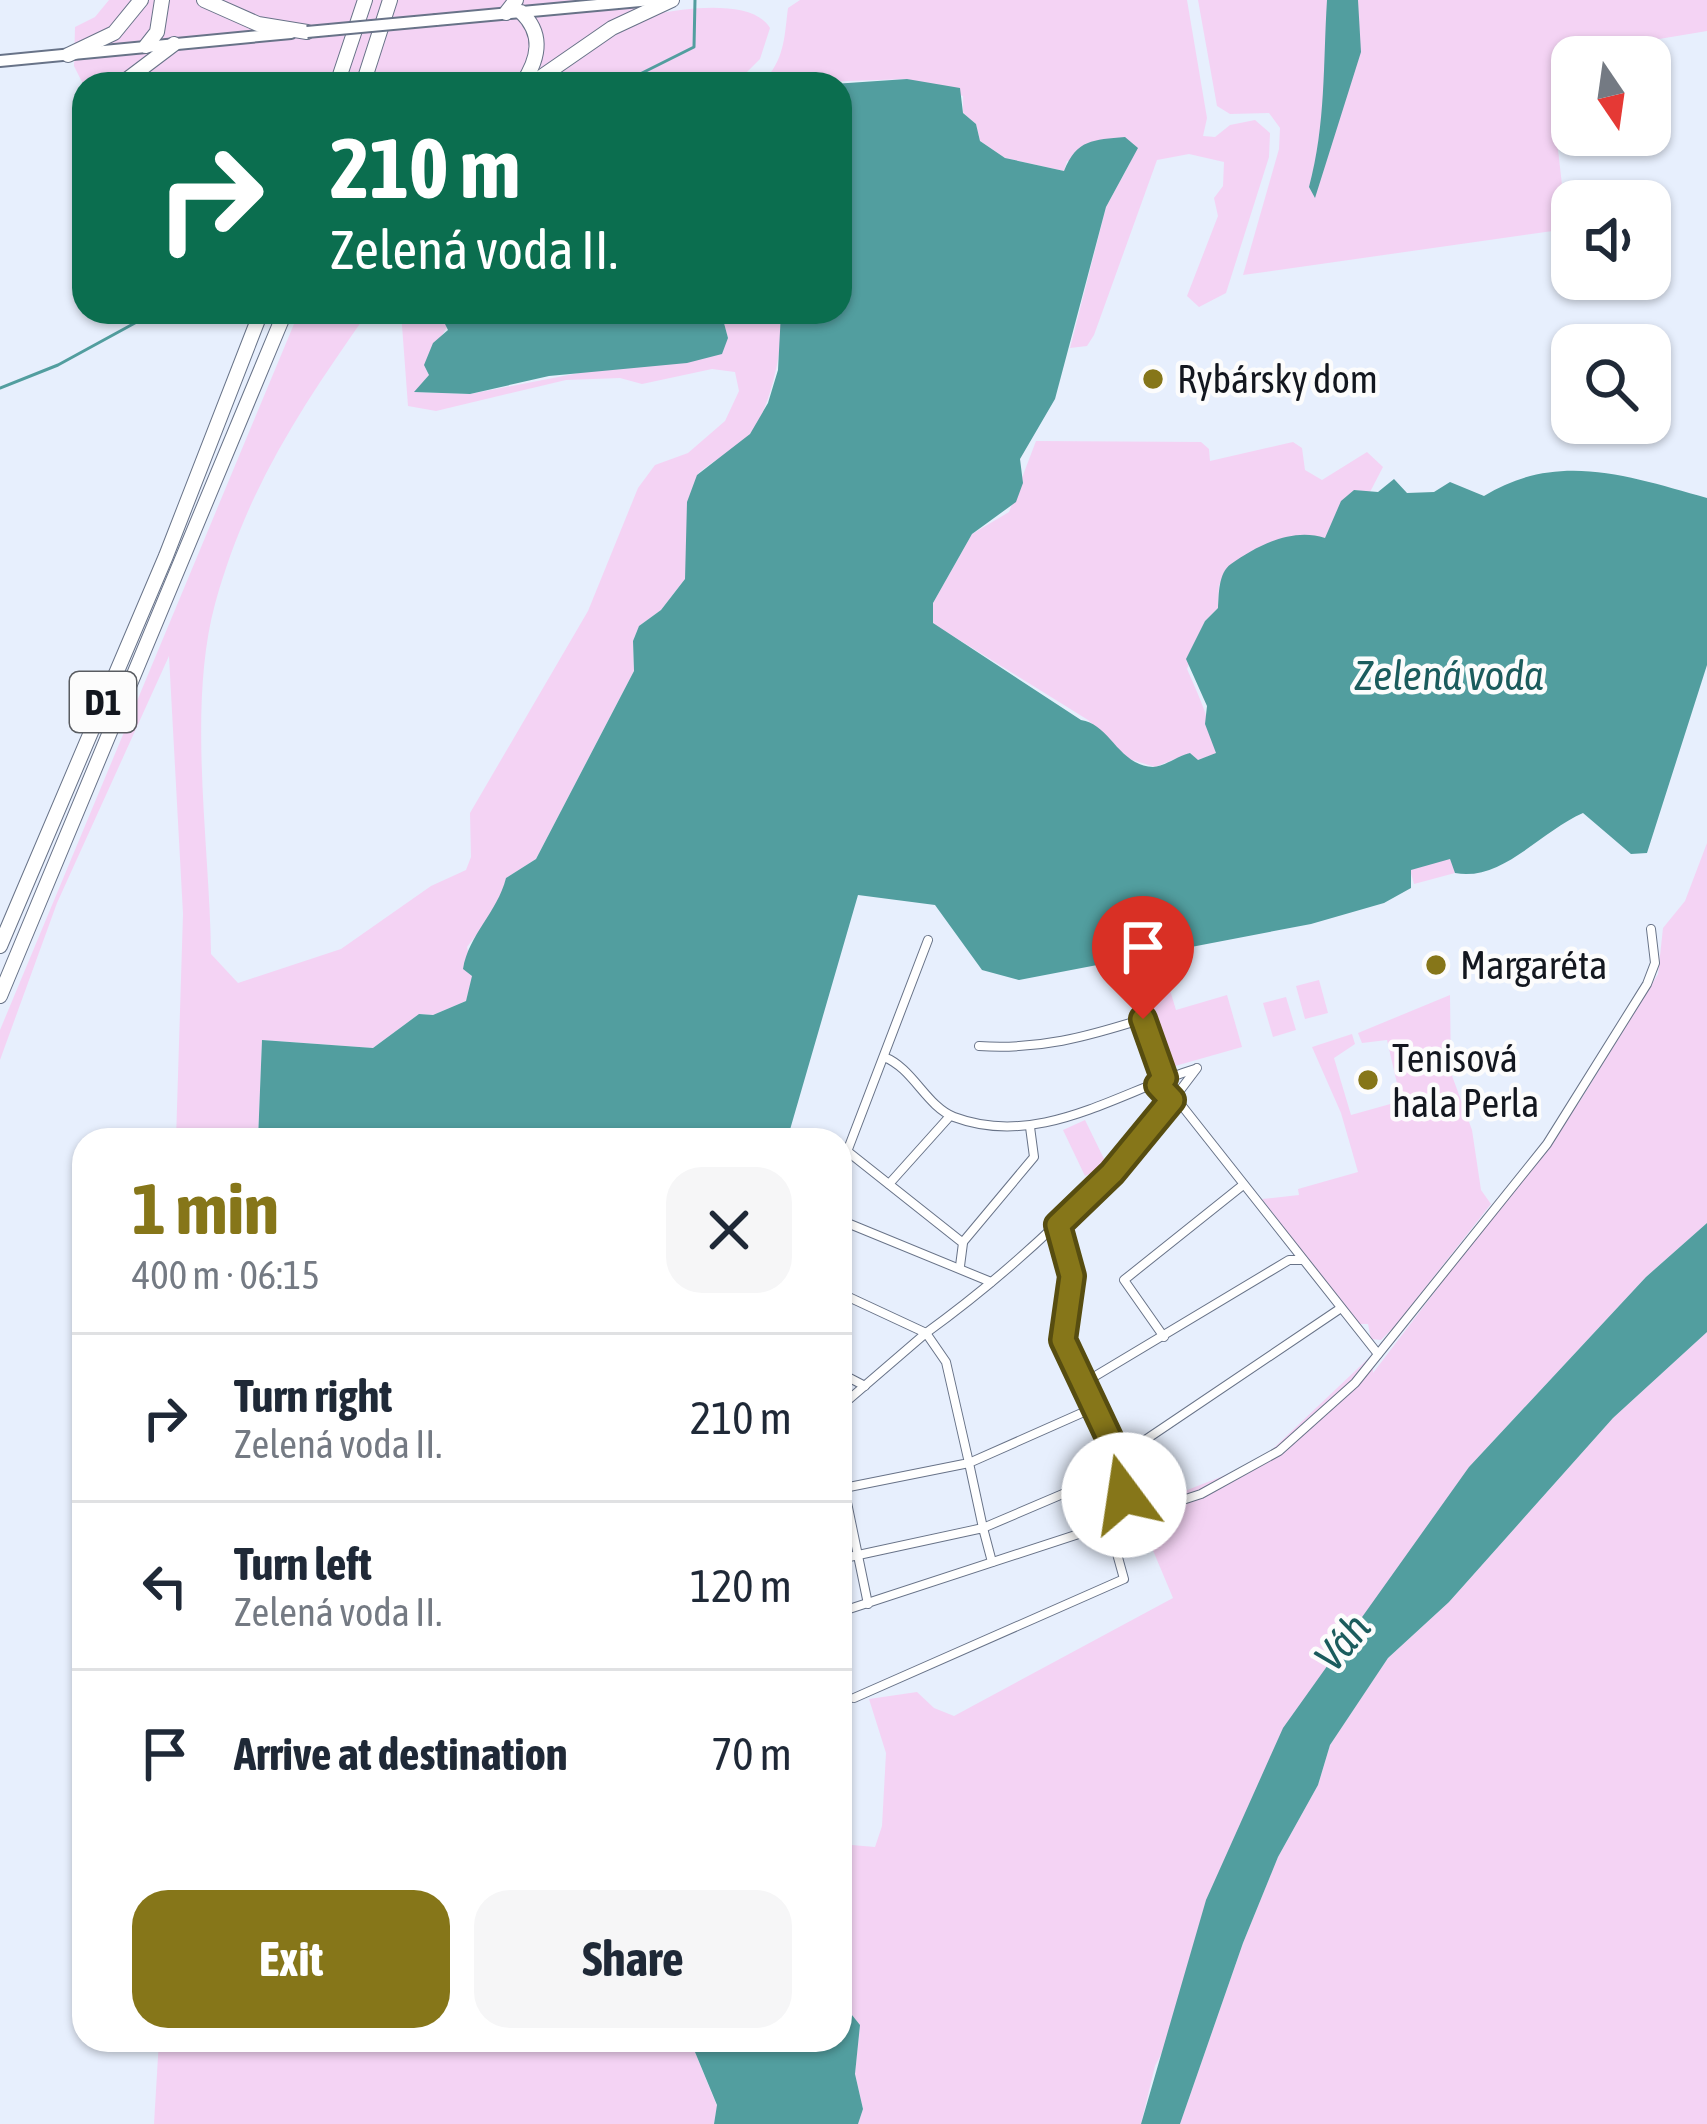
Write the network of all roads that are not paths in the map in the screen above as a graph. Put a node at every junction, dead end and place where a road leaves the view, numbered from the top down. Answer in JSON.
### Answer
{"nodes":[{"id":1,"x":141,"y":0,"type":"edge"},
{"id":2,"x":162,"y":0,"type":"edge"},
{"id":3,"x":204,"y":0,"type":"edge"},
{"id":4,"x":364,"y":0,"type":"edge"},
{"id":5,"x":390,"y":0,"type":"edge"},
{"id":6,"x":651,"y":0,"type":"edge"},
{"id":7,"x":672,"y":0,"type":"edge"},
{"id":8,"x":514,"y":8,"type":"edge"},
{"id":9,"x":307,"y":32,"type":"junction"},
{"id":10,"x":174,"y":44,"type":"junction"},
{"id":11,"x":146,"y":46,"type":"junction"},
{"id":12,"x":68,"y":55,"type":"junction"},
{"id":13,"x":0,"y":61,"type":"edge"},
{"id":14,"x":137,"y":72,"type":"edge"},
{"id":15,"x":342,"y":72,"type":"edge"},
{"id":16,"x":367,"y":72,"type":"edge"},
{"id":17,"x":531,"y":72,"type":"edge"},
{"id":18,"x":544,"y":72,"type":"edge"},
{"id":19,"x":255,"y":324,"type":"edge"},
{"id":20,"x":280,"y":324,"type":"edge"},
{"id":21,"x":1651,"y":929,"type":"dead end"},
{"id":22,"x":928,"y":940,"type":"dead end"},
{"id":23,"x":0,"y":946,"type":"edge"},
{"id":24,"x":0,"y":996,"type":"edge"},
{"id":25,"x":979,"y":1046,"type":"dead end"},
{"id":26,"x":884,"y":1057,"type":"junction"},
{"id":27,"x":1161,"y":1082,"type":"junction"},
{"id":28,"x":1174,"y":1099,"type":"junction"},
{"id":29,"x":950,"y":1116,"type":"junction"},
{"id":30,"x":1030,"y":1126,"type":"junction"},
{"id":31,"x":852,"y":1141,"type":"edge"},
{"id":32,"x":852,"y":1154,"type":"edge"},
{"id":33,"x":889,"y":1184,"type":"junction"},
{"id":34,"x":1243,"y":1185,"type":"junction"},
{"id":35,"x":852,"y":1225,"type":"edge"},
{"id":36,"x":1058,"y":1225,"type":"junction"},
{"id":37,"x":963,"y":1243,"type":"junction"},
{"id":38,"x":1293,"y":1246,"type":"junction"},
{"id":39,"x":1289,"y":1260,"type":"junction"},
{"id":40,"x":1304,"y":1260,"type":"junction"},
{"id":41,"x":960,"y":1266,"type":"junction"},
{"id":42,"x":992,"y":1282,"type":"junction"},
{"id":43,"x":852,"y":1299,"type":"edge"},
{"id":44,"x":1341,"y":1308,"type":"junction"},
{"id":45,"x":926,"y":1333,"type":"junction"},
{"id":46,"x":1165,"y":1337,"type":"junction"},
{"id":47,"x":1378,"y":1354,"type":"junction"},
{"id":48,"x":852,"y":1379,"type":"edge"},
{"id":49,"x":1082,"y":1384,"type":"junction"},
{"id":50,"x":865,"y":1386,"type":"junction"},
{"id":51,"x":852,"y":1397,"type":"edge"},
{"id":52,"x":1093,"y":1408,"type":"junction"},
{"id":53,"x":1117,"y":1459,"type":"junction"},
{"id":54,"x":969,"y":1463,"type":"junction"},
{"id":55,"x":1118,"y":1470,"type":"junction"},
{"id":56,"x":852,"y":1486,"type":"edge"},
{"id":57,"x":1128,"y":1519,"type":"junction"},
{"id":58,"x":1109,"y":1525,"type":"junction"},
{"id":59,"x":983,"y":1528,"type":"junction"},
{"id":60,"x":852,"y":1529,"type":"edge"},
{"id":61,"x":857,"y":1555,"type":"junction"},
{"id":62,"x":852,"y":1556,"type":"edge"},
{"id":63,"x":992,"y":1562,"type":"junction"},
{"id":64,"x":868,"y":1604,"type":"junction"},
{"id":65,"x":852,"y":1609,"type":"edge"},
{"id":66,"x":854,"y":1697,"type":"dead end"}],
"edges":[{"from":1,"to":12,"type":"highway"},
{"from":2,"to":11,"type":"highway"},
{"from":3,"to":9,"type":"highway"},
{"from":4,"to":15,"type":"highway"},
{"from":5,"to":16,"type":"highway"},
{"from":6,"to":8,"type":"main road"},
{"from":7,"to":18,"type":"highway"},
{"from":8,"to":9,"type":"main road","bridge":true},
{"from":8,"to":17,"type":"highway"},
{"from":9,"to":10,"type":"main road"},
{"from":10,"to":11,"type":"main road"},
{"from":10,"to":14,"type":"highway"},
{"from":11,"to":12,"type":"main road"},
{"from":12,"to":13,"type":"main road"},
{"from":19,"to":23,"type":"highway","number":"D1"},
{"from":20,"to":24,"type":"highway","number":"D1"},
{"from":21,"to":47,"type":"street"},
{"from":22,"to":26,"type":"street"},
{"from":25,"to":27,"type":"street"},
{"from":26,"to":29,"type":"street"},
{"from":26,"to":31,"type":"street"},
{"from":27,"to":28,"type":"street"},
{"from":27,"to":28,"type":"street"},
{"from":27,"to":30,"type":"street"},
{"from":28,"to":34,"type":"street"},
{"from":28,"to":36,"type":"street"},
{"from":29,"to":30,"type":"street"},
{"from":29,"to":33,"type":"street"},
{"from":30,"to":37,"type":"street"},
{"from":32,"to":33,"type":"street"},
{"from":33,"to":37,"type":"street"},
{"from":34,"to":38,"type":"street"},
{"from":34,"to":46,"type":"street"},
{"from":35,"to":41,"type":"street"},
{"from":36,"to":42,"type":"street"},
{"from":36,"to":49,"type":"street"},
{"from":37,"to":41,"type":"street"},
{"from":38,"to":39,"type":"street"},
{"from":38,"to":40,"type":"street"},
{"from":39,"to":40,"type":"street"},
{"from":39,"to":46,"type":"street"},
{"from":40,"to":44,"type":"street"},
{"from":41,"to":42,"type":"street"},
{"from":42,"to":45,"type":"street"},
{"from":43,"to":45,"type":"street"},
{"from":44,"to":47,"type":"street"},
{"from":44,"to":53,"type":"street"},
{"from":45,"to":50,"type":"street"},
{"from":45,"to":54,"type":"street"},
{"from":46,"to":49,"type":"street"},
{"from":47,"to":57,"type":"street"},
{"from":48,"to":50,"type":"street"},
{"from":49,"to":52,"type":"street"},
{"from":50,"to":51,"type":"street"},
{"from":52,"to":53,"type":"street"},
{"from":52,"to":54,"type":"street"},
{"from":53,"to":55,"type":"street"},
{"from":54,"to":56,"type":"street"},
{"from":54,"to":59,"type":"street"},
{"from":55,"to":57,"type":"street"},
{"from":55,"to":59,"type":"street"},
{"from":57,"to":58,"type":"street"},
{"from":58,"to":63,"type":"street"},
{"from":58,"to":66,"type":"street"},
{"from":59,"to":61,"type":"street"},
{"from":59,"to":63,"type":"street"},
{"from":60,"to":61,"type":"street"},
{"from":61,"to":62,"type":"street"},
{"from":61,"to":64,"type":"street"},
{"from":63,"to":64,"type":"street"},
{"from":64,"to":65,"type":"street"}]}
